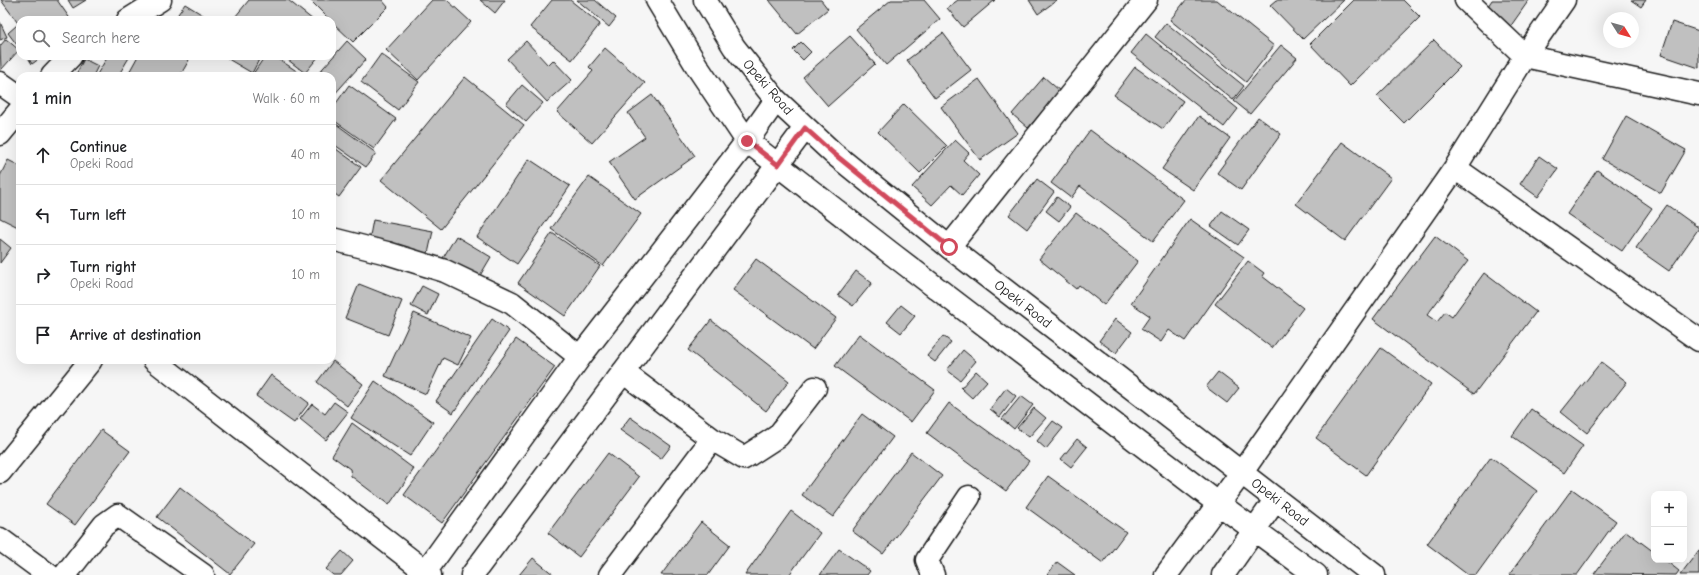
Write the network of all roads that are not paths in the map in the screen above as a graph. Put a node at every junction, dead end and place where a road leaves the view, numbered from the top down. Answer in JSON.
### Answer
{"nodes":[{"id":1,"x":160,"y":0,"type":"edge"},
{"id":2,"x":657,"y":0,"type":"edge"},
{"id":3,"x":705,"y":0,"type":"edge"},
{"id":4,"x":1146,"y":0,"type":"edge"},
{"id":5,"x":1466,"y":0,"type":"edge"},
{"id":6,"x":1564,"y":0,"type":"edge"},
{"id":7,"x":134,"y":16,"type":"edge"},
{"id":8,"x":1525,"y":56,"type":"junction"},
{"id":9,"x":67,"y":60,"type":"edge"},
{"id":10,"x":56,"y":72,"type":"edge"},
{"id":11,"x":0,"y":83,"type":"edge"},
{"id":12,"x":16,"y":94,"type":"edge"},
{"id":13,"x":1699,"y":94,"type":"edge"},
{"id":14,"x":776,"y":100,"type":"junction"},
{"id":15,"x":16,"y":115,"type":"edge"},
{"id":16,"x":805,"y":128,"type":"junction"},
{"id":17,"x":0,"y":134,"type":"edge"},
{"id":18,"x":747,"y":141,"type":"junction"},
{"id":19,"x":778,"y":165,"type":"junction"},
{"id":20,"x":1455,"y":168,"type":"junction"},
{"id":21,"x":336,"y":240,"type":"edge"},
{"id":22,"x":949,"y":247,"type":"junction"},
{"id":23,"x":1699,"y":340,"type":"edge"},
{"id":24,"x":580,"y":357,"type":"junction"},
{"id":25,"x":88,"y":364,"type":"edge"},
{"id":26,"x":159,"y":364,"type":"edge"},
{"id":27,"x":622,"y":372,"type":"junction"},
{"id":28,"x":815,"y":388,"type":"dead end"},
{"id":29,"x":712,"y":439,"type":"junction"},
{"id":30,"x":2,"y":466,"type":"edge"},
{"id":31,"x":1242,"y":472,"type":"junction"},
{"id":32,"x":969,"y":497,"type":"dead end"},
{"id":33,"x":1276,"y":499,"type":"junction"},
{"id":34,"x":1219,"y":504,"type":"junction"},
{"id":35,"x":1256,"y":530,"type":"junction"},
{"id":36,"x":0,"y":538,"type":"edge"},
{"id":37,"x":426,"y":574,"type":"edge"},
{"id":38,"x":49,"y":575,"type":"edge"},
{"id":39,"x":65,"y":575,"type":"edge"},
{"id":40,"x":203,"y":575,"type":"edge"},
{"id":41,"x":472,"y":575,"type":"edge"},
{"id":42,"x":610,"y":575,"type":"edge"},
{"id":43,"x":933,"y":575,"type":"edge"},
{"id":44,"x":1166,"y":575,"type":"edge"},
{"id":45,"x":1223,"y":575,"type":"edge"},
{"id":46,"x":1316,"y":575,"type":"edge"},
{"id":47,"x":1374,"y":575,"type":"edge"}],
"edges":[{"from":1,"to":7,"type":"street"},
{"from":2,"to":18,"type":"street"},
{"from":3,"to":14,"type":"street","name":"Opeki Road"},
{"from":4,"to":22,"type":"street"},
{"from":5,"to":8,"type":"street"},
{"from":6,"to":8,"type":"street"},
{"from":8,"to":13,"type":"street"},
{"from":8,"to":20,"type":"street"},
{"from":9,"to":10,"type":"street"},
{"from":11,"to":12,"type":"street"},
{"from":14,"to":16,"type":"street","name":"Opeki Road"},
{"from":14,"to":18,"type":"street"},
{"from":15,"to":17,"type":"street"},
{"from":16,"to":19,"type":"street"},
{"from":16,"to":22,"type":"street","name":"Opeki Road"},
{"from":18,"to":19,"type":"street"},
{"from":18,"to":24,"type":"street"},
{"from":19,"to":27,"type":"street"},
{"from":19,"to":34,"type":"street"},
{"from":20,"to":23,"type":"street"},
{"from":20,"to":31,"type":"street"},
{"from":21,"to":24,"type":"street"},
{"from":22,"to":31,"type":"street","name":"Opeki Road"},
{"from":24,"to":37,"type":"street"},
{"from":25,"to":30,"type":"street"},
{"from":26,"to":37,"type":"street"},
{"from":27,"to":29,"type":"street"},
{"from":27,"to":41,"type":"street"},
{"from":28,"to":29,"type":"street"},
{"from":29,"to":42,"type":"street"},
{"from":31,"to":33,"type":"street","name":"Opeki Road"},
{"from":31,"to":34,"type":"street"},
{"from":32,"to":43,"type":"street"},
{"from":33,"to":35,"type":"street"},
{"from":33,"to":47,"type":"street","name":"Opeki Road"},
{"from":34,"to":35,"type":"street"},
{"from":34,"to":44,"type":"street"},
{"from":35,"to":45,"type":"street"},
{"from":35,"to":46,"type":"street"},
{"from":36,"to":38,"type":"street"},
{"from":39,"to":40,"type":"street"}]}
